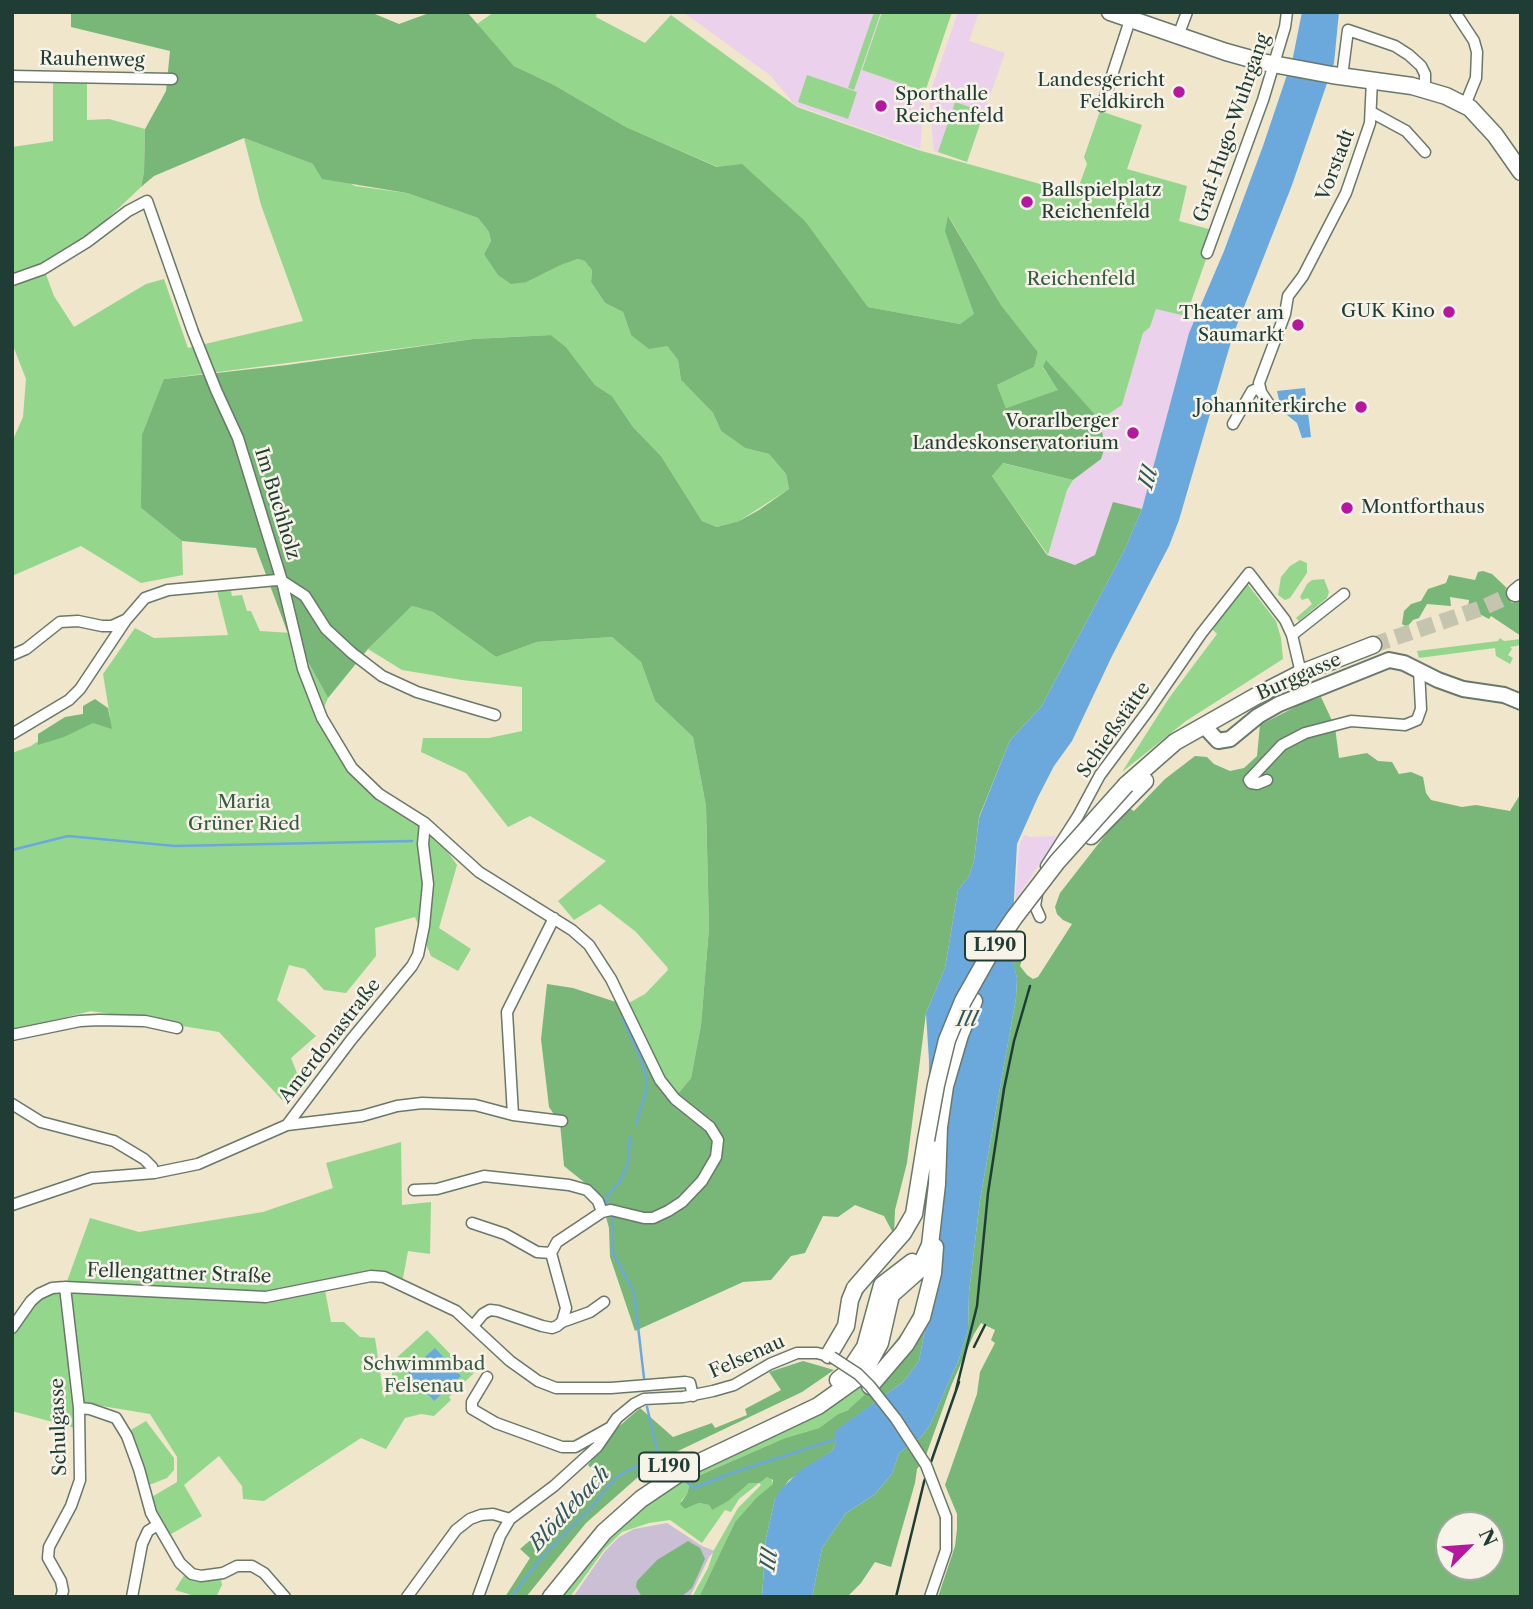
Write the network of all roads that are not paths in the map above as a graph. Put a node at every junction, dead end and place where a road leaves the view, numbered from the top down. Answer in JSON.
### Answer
{"nodes":[{"id":1,"x":1110,"y":12,"type":"edge"},
{"id":2,"x":1187,"y":12,"type":"edge"},
{"id":3,"x":1287,"y":12,"type":"edge"},
{"id":4,"x":1455,"y":12,"type":"edge"},
{"id":5,"x":1130,"y":20,"type":"junction"},
{"id":6,"x":1178,"y":36,"type":"junction"},
{"id":7,"x":1280,"y":66,"type":"junction"},
{"id":8,"x":12,"y":76,"type":"edge"},
{"id":9,"x":1337,"y":76,"type":"junction"},
{"id":10,"x":172,"y":79,"type":"dead end"},
{"id":11,"x":1372,"y":80,"type":"junction"},
{"id":12,"x":1425,"y":89,"type":"junction"},
{"id":13,"x":1465,"y":105,"type":"junction"},
{"id":14,"x":1102,"y":106,"type":"dead end"},
{"id":15,"x":1371,"y":112,"type":"junction"},
{"id":16,"x":1425,"y":152,"type":"dead end"},
{"id":17,"x":1521,"y":172,"type":"edge"},
{"id":18,"x":1207,"y":253,"type":"dead end"},
{"id":19,"x":12,"y":280,"type":"edge"},
{"id":20,"x":1259,"y":388,"type":"junction"},
{"id":21,"x":1271,"y":407,"type":"dead end"},
{"id":22,"x":1233,"y":424,"type":"dead end"},
{"id":23,"x":282,"y":581,"type":"junction"},
{"id":24,"x":1344,"y":594,"type":"dead end"},
{"id":25,"x":305,"y":596,"type":"junction"},
{"id":26,"x":289,"y":609,"type":"junction"},
{"id":27,"x":126,"y":620,"type":"junction"},
{"id":28,"x":1292,"y":635,"type":"junction"},
{"id":29,"x":1373,"y":645,"type":"tunnel mouth"},
{"id":30,"x":12,"y":655,"type":"edge"},
{"id":31,"x":1419,"y":670,"type":"junction"},
{"id":32,"x":1301,"y":673,"type":"junction"},
{"id":33,"x":1521,"y":702,"type":"edge"},
{"id":34,"x":495,"y":715,"type":"dead end"},
{"id":35,"x":1201,"y":729,"type":"junction"},
{"id":36,"x":12,"y":734,"type":"edge"},
{"id":37,"x":1267,"y":780,"type":"dead end"},
{"id":38,"x":1129,"y":788,"type":"junction"},
{"id":39,"x":425,"y":823,"type":"junction"},
{"id":40,"x":1040,"y":917,"type":"dead end"},
{"id":41,"x":554,"y":918,"type":"junction"},
{"id":42,"x":177,"y":1028,"type":"dead end"},
{"id":43,"x":12,"y":1035,"type":"edge"},
{"id":44,"x":15,"y":1108,"type":"edge"},
{"id":45,"x":513,"y":1115,"type":"junction"},
{"id":46,"x":562,"y":1121,"type":"dead end"},
{"id":47,"x":287,"y":1125,"type":"junction"},
{"id":48,"x":154,"y":1173,"type":"junction"},
{"id":49,"x":923,"y":1178,"type":"junction"},
{"id":50,"x":414,"y":1190,"type":"dead end"},
{"id":51,"x":12,"y":1205,"type":"edge"},
{"id":52,"x":602,"y":1212,"type":"junction"},
{"id":53,"x":933,"y":1218,"type":"junction"},
{"id":54,"x":472,"y":1223,"type":"dead end"},
{"id":55,"x":551,"y":1253,"type":"junction"},
{"id":56,"x":896,"y":1281,"type":"junction"},
{"id":57,"x":65,"y":1287,"type":"junction"},
{"id":58,"x":883,"y":1298,"type":"junction"},
{"id":59,"x":604,"y":1302,"type":"dead end"},
{"id":60,"x":562,"y":1322,"type":"junction"},
{"id":61,"x":473,"y":1326,"type":"junction"},
{"id":62,"x":12,"y":1328,"type":"edge"},
{"id":63,"x":830,"y":1356,"type":"junction"},
{"id":64,"x":487,"y":1377,"type":"dead end"},
{"id":65,"x":870,"y":1386,"type":"junction"},
{"id":66,"x":693,"y":1396,"type":"junction"},
{"id":67,"x":79,"y":1408,"type":"junction"},
{"id":68,"x":611,"y":1426,"type":"junction"},
{"id":69,"x":510,"y":1519,"type":"junction"},
{"id":70,"x":156,"y":1526,"type":"junction"},
{"id":71,"x":61,"y":1597,"type":"edge"},
{"id":72,"x":132,"y":1597,"type":"edge"},
{"id":73,"x":285,"y":1597,"type":"edge"},
{"id":74,"x":407,"y":1597,"type":"edge"},
{"id":75,"x":478,"y":1597,"type":"edge"},
{"id":76,"x":538,"y":1597,"type":"edge"},
{"id":77,"x":551,"y":1597,"type":"edge"},
{"id":78,"x":930,"y":1597,"type":"edge"}],
"edges":[{"from":1,"to":5,"type":"main road"},
{"from":2,"to":6,"type":"street"},
{"from":3,"to":7,"type":"street","name":"Graf-Hugo-Wuhrgang"},
{"from":4,"to":13,"type":"street"},
{"from":5,"to":6,"type":"main road"},
{"from":5,"to":14,"type":"street"},
{"from":6,"to":7,"type":"main road"},
{"from":7,"to":9,"type":"main road"},
{"from":7,"to":18,"type":"street","name":"Graf-Hugo-Wuhrgang"},
{"from":8,"to":10,"type":"street","name":"Rauhenweg"},
{"from":9,"to":11,"type":"main road"},
{"from":9,"to":12,"type":"street"},
{"from":11,"to":12,"type":"main road"},
{"from":11,"to":15,"type":"street","name":"Vorstadt"},
{"from":12,"to":13,"type":"main road"},
{"from":13,"to":17,"type":"main road"},
{"from":15,"to":16,"type":"street"},
{"from":15,"to":20,"type":"street","name":"Vorstadt"},
{"from":19,"to":23,"type":"street","name":"Im Buchholz"},
{"from":20,"to":21,"type":"street"},
{"from":20,"to":22,"type":"street","name":"Vorstadt"},
{"from":23,"to":25,"type":"street"},
{"from":23,"to":26,"type":"street"},
{"from":23,"to":27,"type":"street","name":"Im Buchholz"},
{"from":24,"to":28,"type":"street"},
{"from":25,"to":26,"type":"street"},
{"from":25,"to":34,"type":"street"},
{"from":26,"to":39,"type":"street"},
{"from":27,"to":30,"type":"street"},
{"from":27,"to":36,"type":"street","name":"Im Buchholz"},
{"from":28,"to":32,"type":"street"},
{"from":28,"to":40,"type":"street","name":"Schießstätte"},
{"from":29,"to":32,"type":"main road","number":"L190"},
{"from":31,"to":33,"type":"main road","name":"Burggasse"},
{"from":31,"to":35,"type":"main road","name":"Burggasse"},
{"from":31,"to":37,"type":"street"},
{"from":32,"to":35,"type":"main road","number":"L190"},
{"from":35,"to":38,"type":"main road","number":"L190"},
{"from":38,"to":49,"type":"main road","number":"L190","bridge":true},
{"from":38,"to":53,"type":"main road","number":"L190"},
{"from":39,"to":41,"type":"street"},
{"from":39,"to":47,"type":"street","name":"Amerdonastraße"},
{"from":41,"to":45,"type":"street"},
{"from":41,"to":52,"type":"street"},
{"from":42,"to":43,"type":"street"},
{"from":44,"to":48,"type":"street"},
{"from":45,"to":46,"type":"street"},
{"from":45,"to":47,"type":"street"},
{"from":47,"to":48,"type":"street","name":"Amerdonastraße"},
{"from":48,"to":51,"type":"street","name":"Amerdonastraße"},
{"from":49,"to":56,"type":"main road","number":"L190"},
{"from":49,"to":63,"type":"main road","bridge":true},
{"from":50,"to":52,"type":"street"},
{"from":52,"to":55,"type":"street"},
{"from":53,"to":56,"type":"main road","number":"L190"},
{"from":53,"to":65,"type":"main road"},
{"from":54,"to":55,"type":"street"},
{"from":55,"to":60,"type":"street"},
{"from":56,"to":58,"type":"main road","number":"L190"},
{"from":56,"to":58,"type":"main road"},
{"from":57,"to":61,"type":"street","name":"Fellengattner Straße"},
{"from":57,"to":62,"type":"street","name":"Fellengattner Straße"},
{"from":57,"to":67,"type":"street","name":"Schulgasse"},
{"from":58,"to":76,"type":"main road","number":"L190"},
{"from":58,"to":77,"type":"main road","number":"L190"},
{"from":59,"to":60,"type":"street"},
{"from":60,"to":61,"type":"street"},
{"from":61,"to":66,"type":"street","name":"Fellengattner Straße"},
{"from":63,"to":65,"type":"street","bridge":true},
{"from":63,"to":66,"type":"street","name":"Felsenau"},
{"from":64,"to":68,"type":"street","name":"Felsenau"},
{"from":65,"to":78,"type":"street","bridge":true},
{"from":66,"to":68,"type":"street","name":"Felsenau"},
{"from":67,"to":70,"type":"street"},
{"from":67,"to":71,"type":"street","name":"Schulgasse"},
{"from":68,"to":69,"type":"street","name":"Felsenau"},
{"from":69,"to":74,"type":"street"},
{"from":69,"to":75,"type":"street","name":"Felsenau"},
{"from":70,"to":72,"type":"street"},
{"from":70,"to":73,"type":"street"}]}
